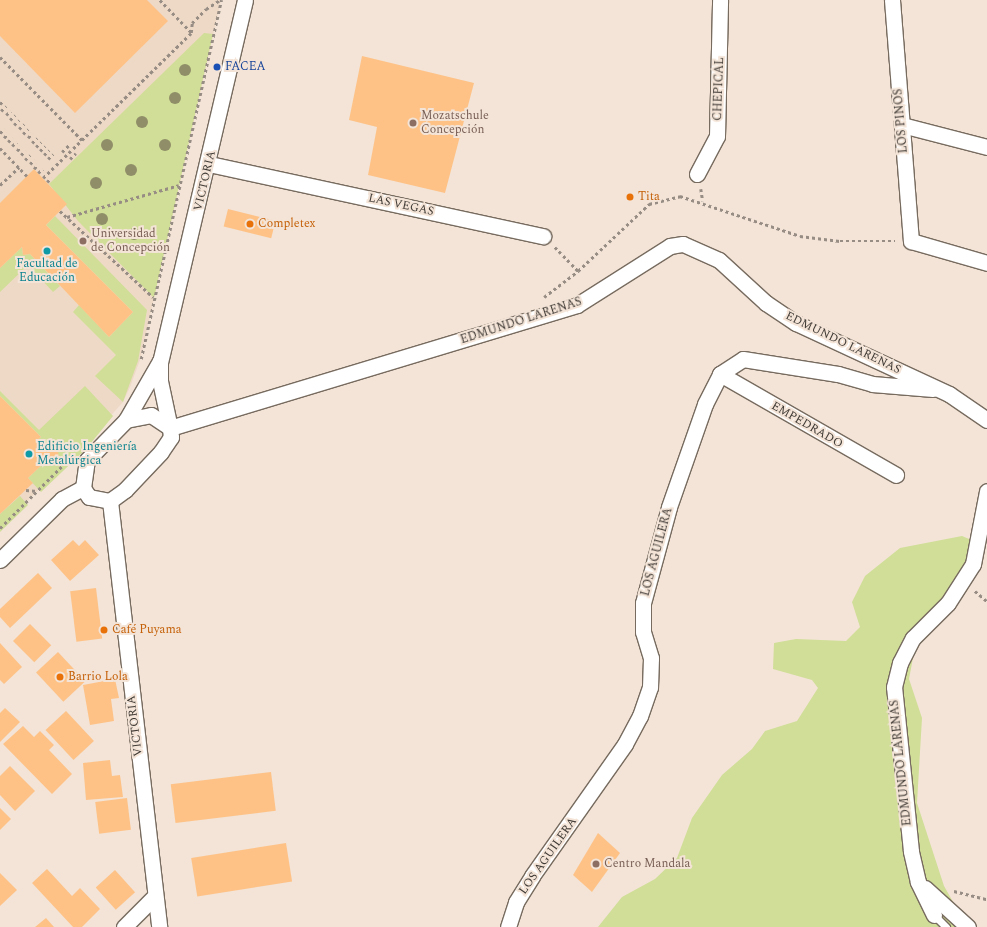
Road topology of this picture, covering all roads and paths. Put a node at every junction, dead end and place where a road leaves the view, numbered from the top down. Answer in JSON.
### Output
{"nodes":[{"id":1,"x":160,"y":0,"type":"edge"},
{"id":2,"x":221,"y":0,"type":"edge"},
{"id":3,"x":245,"y":0,"type":"edge"},
{"id":4,"x":720,"y":0,"type":"edge"},
{"id":5,"x":892,"y":0,"type":"edge"},
{"id":6,"x":191,"y":33,"type":"junction"},
{"id":7,"x":0,"y":57,"type":"edge"},
{"id":8,"x":6,"y":106,"type":"dead end"},
{"id":9,"x":1,"y":111,"type":"dead end"},
{"id":10,"x":11,"y":111,"type":"dead end"},
{"id":11,"x":6,"y":115,"type":"dead end"},
{"id":12,"x":15,"y":115,"type":"dead end"},
{"id":13,"x":10,"y":120,"type":"dead end"},
{"id":14,"x":19,"y":120,"type":"dead end"},
{"id":15,"x":14,"y":124,"type":"dead end"},
{"id":16,"x":24,"y":124,"type":"dead end"},
{"id":17,"x":902,"y":125,"type":"junction"},
{"id":18,"x":4,"y":129,"type":"dead end"},
{"id":19,"x":19,"y":129,"type":"dead end"},
{"id":20,"x":28,"y":129,"type":"dead end"},
{"id":21,"x":0,"y":133,"type":"edge"},
{"id":22,"x":8,"y":133,"type":"dead end"},
{"id":23,"x":32,"y":133,"type":"dead end"},
{"id":24,"x":23,"y":134,"type":"dead end"},
{"id":25,"x":4,"y":138,"type":"dead end"},
{"id":26,"x":12,"y":138,"type":"dead end"},
{"id":27,"x":28,"y":138,"type":"dead end"},
{"id":28,"x":37,"y":138,"type":"dead end"},
{"id":29,"x":82,"y":140,"type":"junction"},
{"id":30,"x":8,"y":142,"type":"dead end"},
{"id":31,"x":17,"y":142,"type":"dead end"},
{"id":32,"x":41,"y":142,"type":"dead end"},
{"id":33,"x":32,"y":143,"type":"dead end"},
{"id":34,"x":69,"y":145,"type":"dead end"},
{"id":35,"x":12,"y":146,"type":"dead end"},
{"id":36,"x":21,"y":146,"type":"dead end"},
{"id":37,"x":45,"y":146,"type":"dead end"},
{"id":38,"x":36,"y":147,"type":"dead end"},
{"id":39,"x":987,"y":147,"type":"edge"},
{"id":40,"x":0,"y":148,"type":"edge"},
{"id":41,"x":49,"y":150,"type":"dead end"},
{"id":42,"x":17,"y":151,"type":"dead end"},
{"id":43,"x":25,"y":151,"type":"dead end"},
{"id":44,"x":40,"y":151,"type":"dead end"},
{"id":45,"x":62,"y":152,"type":"dead end"},
{"id":46,"x":76,"y":153,"type":"dead end"},
{"id":47,"x":53,"y":154,"type":"dead end"},
{"id":48,"x":21,"y":155,"type":"dead end"},
{"id":49,"x":30,"y":155,"type":"dead end"},
{"id":50,"x":44,"y":155,"type":"dead end"},
{"id":51,"x":48,"y":159,"type":"dead end"},
{"id":52,"x":70,"y":159,"type":"dead end"},
{"id":53,"x":25,"y":160,"type":"dead end"},
{"id":54,"x":34,"y":160,"type":"dead end"},
{"id":55,"x":30,"y":164,"type":"dead end"},
{"id":56,"x":38,"y":164,"type":"dead end"},
{"id":57,"x":209,"y":164,"type":"junction"},
{"id":58,"x":18,"y":167,"type":"junction"},
{"id":59,"x":34,"y":169,"type":"dead end"},
{"id":60,"x":43,"y":169,"type":"dead end"},
{"id":61,"x":38,"y":173,"type":"dead end"},
{"id":62,"x":697,"y":174,"type":"dead end"},
{"id":63,"x":27,"y":176,"type":"dead end"},
{"id":64,"x":43,"y":178,"type":"dead end"},
{"id":65,"x":51,"y":178,"type":"dead end"},
{"id":66,"x":47,"y":182,"type":"dead end"},
{"id":67,"x":0,"y":185,"type":"edge"},
{"id":68,"x":179,"y":185,"type":"junction"},
{"id":69,"x":60,"y":211,"type":"dead end"},
{"id":70,"x":67,"y":217,"type":"junction"},
{"id":71,"x":543,"y":236,"type":"joint"},
{"id":72,"x":987,"y":263,"type":"edge"},
{"id":73,"x":578,"y":271,"type":"dead end"},
{"id":74,"x":154,"y":298,"type":"junction"},
{"id":75,"x":160,"y":361,"type":"junction"},
{"id":76,"x":137,"y":368,"type":"dead end"},
{"id":77,"x":720,"y":374,"type":"junction"},
{"id":78,"x":941,"y":390,"type":"junction"},
{"id":79,"x":126,"y":420,"type":"junction"},
{"id":80,"x":987,"y":420,"type":"edge"},
{"id":81,"x":170,"y":428,"type":"junction"},
{"id":82,"x":76,"y":453,"type":"dead end"},
{"id":83,"x":896,"y":474,"type":"dead end"},
{"id":84,"x":83,"y":488,"type":"junction"},
{"id":85,"x":26,"y":490,"type":"dead end"},
{"id":86,"x":37,"y":491,"type":"junction"},
{"id":87,"x":987,"y":491,"type":"edge"},
{"id":88,"x":110,"y":500,"type":"junction"},
{"id":89,"x":0,"y":528,"type":"edge"},
{"id":90,"x":0,"y":560,"type":"edge"},
{"id":91,"x":918,"y":882,"type":"junction"},
{"id":92,"x":155,"y":896,"type":"junction"},
{"id":93,"x":934,"y":915,"type":"joint"},
{"id":94,"x":124,"y":927,"type":"edge"},
{"id":95,"x":159,"y":927,"type":"edge"},
{"id":96,"x":508,"y":927,"type":"edge"},
{"id":97,"x":946,"y":927,"type":"edge"},
{"id":98,"x":968,"y":927,"type":"edge"}],
"edges":[{"from":1,"to":6,"type":"path"},
{"from":2,"to":6,"type":"path"},
{"from":2,"to":68,"type":"path"},
{"from":3,"to":57,"type":"street","name":"VICTORIA"},
{"from":4,"to":62,"type":"street","name":"CHEPICAL"},
{"from":5,"to":17,"type":"street","name":"LOS PINOS"},
{"from":6,"to":29,"type":"path"},
{"from":7,"to":29,"type":"path"},
{"from":8,"to":9,"type":"path"},
{"from":10,"to":11,"type":"path"},
{"from":12,"to":13,"type":"path"},
{"from":14,"to":15,"type":"path"},
{"from":16,"to":19,"type":"path"},
{"from":17,"to":39,"type":"street"},
{"from":17,"to":72,"type":"street","name":"LOS PINOS"},
{"from":18,"to":21,"type":"path"},
{"from":20,"to":24,"type":"path"},
{"from":22,"to":25,"type":"path"},
{"from":23,"to":27,"type":"path"},
{"from":26,"to":30,"type":"path"},
{"from":28,"to":33,"type":"path"},
{"from":29,"to":64,"type":"path"},
{"from":31,"to":35,"type":"path"},
{"from":32,"to":38,"type":"path"},
{"from":34,"to":45,"type":"path"},
{"from":36,"to":42,"type":"path"},
{"from":37,"to":44,"type":"path"},
{"from":40,"to":58,"type":"path"},
{"from":41,"to":50,"type":"path"},
{"from":43,"to":48,"type":"path"},
{"from":46,"to":52,"type":"path"},
{"from":47,"to":51,"type":"path"},
{"from":49,"to":53,"type":"path"},
{"from":54,"to":55,"type":"path"},
{"from":56,"to":59,"type":"path"},
{"from":57,"to":71,"type":"street","name":"LAS VEGAS"},
{"from":57,"to":75,"type":"street","name":"VICTORIA"},
{"from":58,"to":63,"type":"path"},
{"from":58,"to":67,"type":"path"},
{"from":60,"to":61,"type":"path"},
{"from":65,"to":66,"type":"path"},
{"from":68,"to":70,"type":"path"},
{"from":68,"to":74,"type":"path"},
{"from":69,"to":70,"type":"path"},
{"from":70,"to":74,"type":"path"},
{"from":71,"to":73,"type":"path"},
{"from":74,"to":76,"type":"path"},
{"from":75,"to":79,"type":"street","name":"VICTORIA"},
{"from":75,"to":81,"type":"street","name":"VICTORIA"},
{"from":77,"to":78,"type":"street"},
{"from":77,"to":83,"type":"street","name":"EMPEDRADO"},
{"from":77,"to":96,"type":"street","name":"LOS AGUILERA"},
{"from":78,"to":80,"type":"street","name":"EDMUNDO LARENAS"},
{"from":78,"to":81,"type":"street","name":"EDMUNDO LARENAS"},
{"from":79,"to":81,"type":"street"},
{"from":79,"to":84,"type":"street","name":"VICTORIA"},
{"from":81,"to":88,"type":"street"},
{"from":82,"to":86,"type":"path"},
{"from":84,"to":88,"type":"street"},
{"from":84,"to":90,"type":"street"},
{"from":85,"to":86,"type":"path"},
{"from":86,"to":89,"type":"path"},
{"from":87,"to":91,"type":"street","name":"EDMUNDO LARENAS"},
{"from":88,"to":92,"type":"street","name":"VICTORIA"},
{"from":91,"to":93,"type":"street","name":"EDMUNDO LARENAS"},
{"from":91,"to":98,"type":"street"},
{"from":92,"to":94,"type":"street"},
{"from":92,"to":95,"type":"street","name":"VICTORIA"},
{"from":93,"to":97,"type":"lane"}]}
